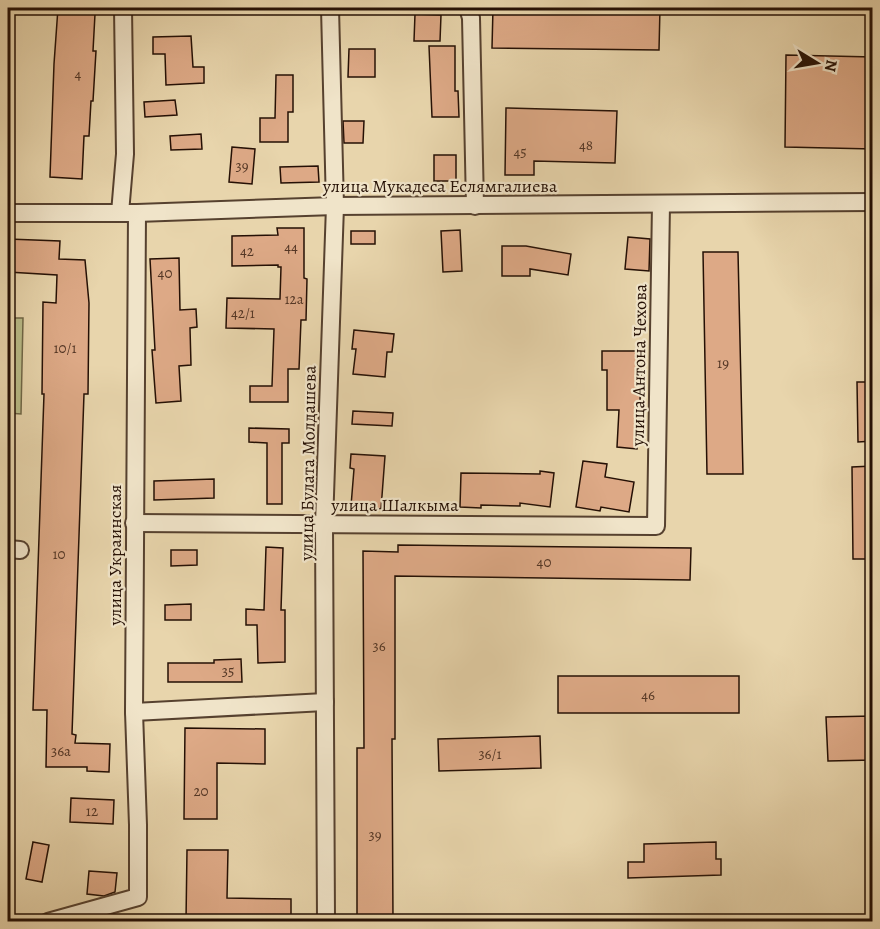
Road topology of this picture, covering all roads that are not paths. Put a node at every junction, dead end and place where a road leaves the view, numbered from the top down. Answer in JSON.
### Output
{"nodes":[{"id":1,"x":123,"y":8,"type":"edge"},
{"id":2,"x":330,"y":8,"type":"edge"},
{"id":3,"x":468,"y":8,"type":"edge"},
{"id":4,"x":873,"y":202,"type":"edge"},
{"id":5,"x":661,"y":204,"type":"junction"},
{"id":6,"x":335,"y":206,"type":"junction"},
{"id":7,"x":475,"y":206,"type":"junction"},
{"id":8,"x":8,"y":213,"type":"edge"},
{"id":9,"x":120,"y":213,"type":"junction"},
{"id":10,"x":137,"y":213,"type":"junction"},
{"id":11,"x":134,"y":523,"type":"junction"},
{"id":12,"x":324,"y":524,"type":"junction"},
{"id":13,"x":656,"y":526,"type":"joint"},
{"id":14,"x":325,"y":702,"type":"junction"},
{"id":15,"x":134,"y":712,"type":"junction"},
{"id":16,"x":326,"y":920,"type":"edge"},
{"id":17,"x":48,"y":921,"type":"edge"}],
"edges":[{"from":1,"to":9,"type":"street"},
{"from":2,"to":6,"type":"street","name":"улица Булата Молдашева"},
{"from":3,"to":7,"type":"street"},
{"from":4,"to":5,"type":"street","name":"улица Мукадеса Еслямгалиева"},
{"from":5,"to":7,"type":"street","name":"улица Мукадеса Еслямгалиева"},
{"from":5,"to":13,"type":"street","name":"улица Антона Чехова"},
{"from":6,"to":7,"type":"street","name":"улица Мукадеса Еслямгалиева"},
{"from":6,"to":10,"type":"street","name":"улица Мукадеса Еслямгалиева"},
{"from":6,"to":12,"type":"street","name":"улица Булата Молдашева"},
{"from":8,"to":9,"type":"street","name":"улица Мукадеса Еслямгалиева"},
{"from":9,"to":10,"type":"street","name":"улица Мукадеса Еслямгалиева"},
{"from":10,"to":11,"type":"street","name":"улица Украинская"},
{"from":11,"to":12,"type":"street","name":"улица Шалкыма"},
{"from":11,"to":15,"type":"street","name":"улица Украинская"},
{"from":12,"to":13,"type":"street","name":"улица Шалкыма"},
{"from":12,"to":14,"type":"street","name":"улица Булата Молдашева"},
{"from":14,"to":15,"type":"street"},
{"from":14,"to":16,"type":"street","name":"улица Булата Молдашева"},
{"from":15,"to":17,"type":"street","name":"улица Украинская"}]}
